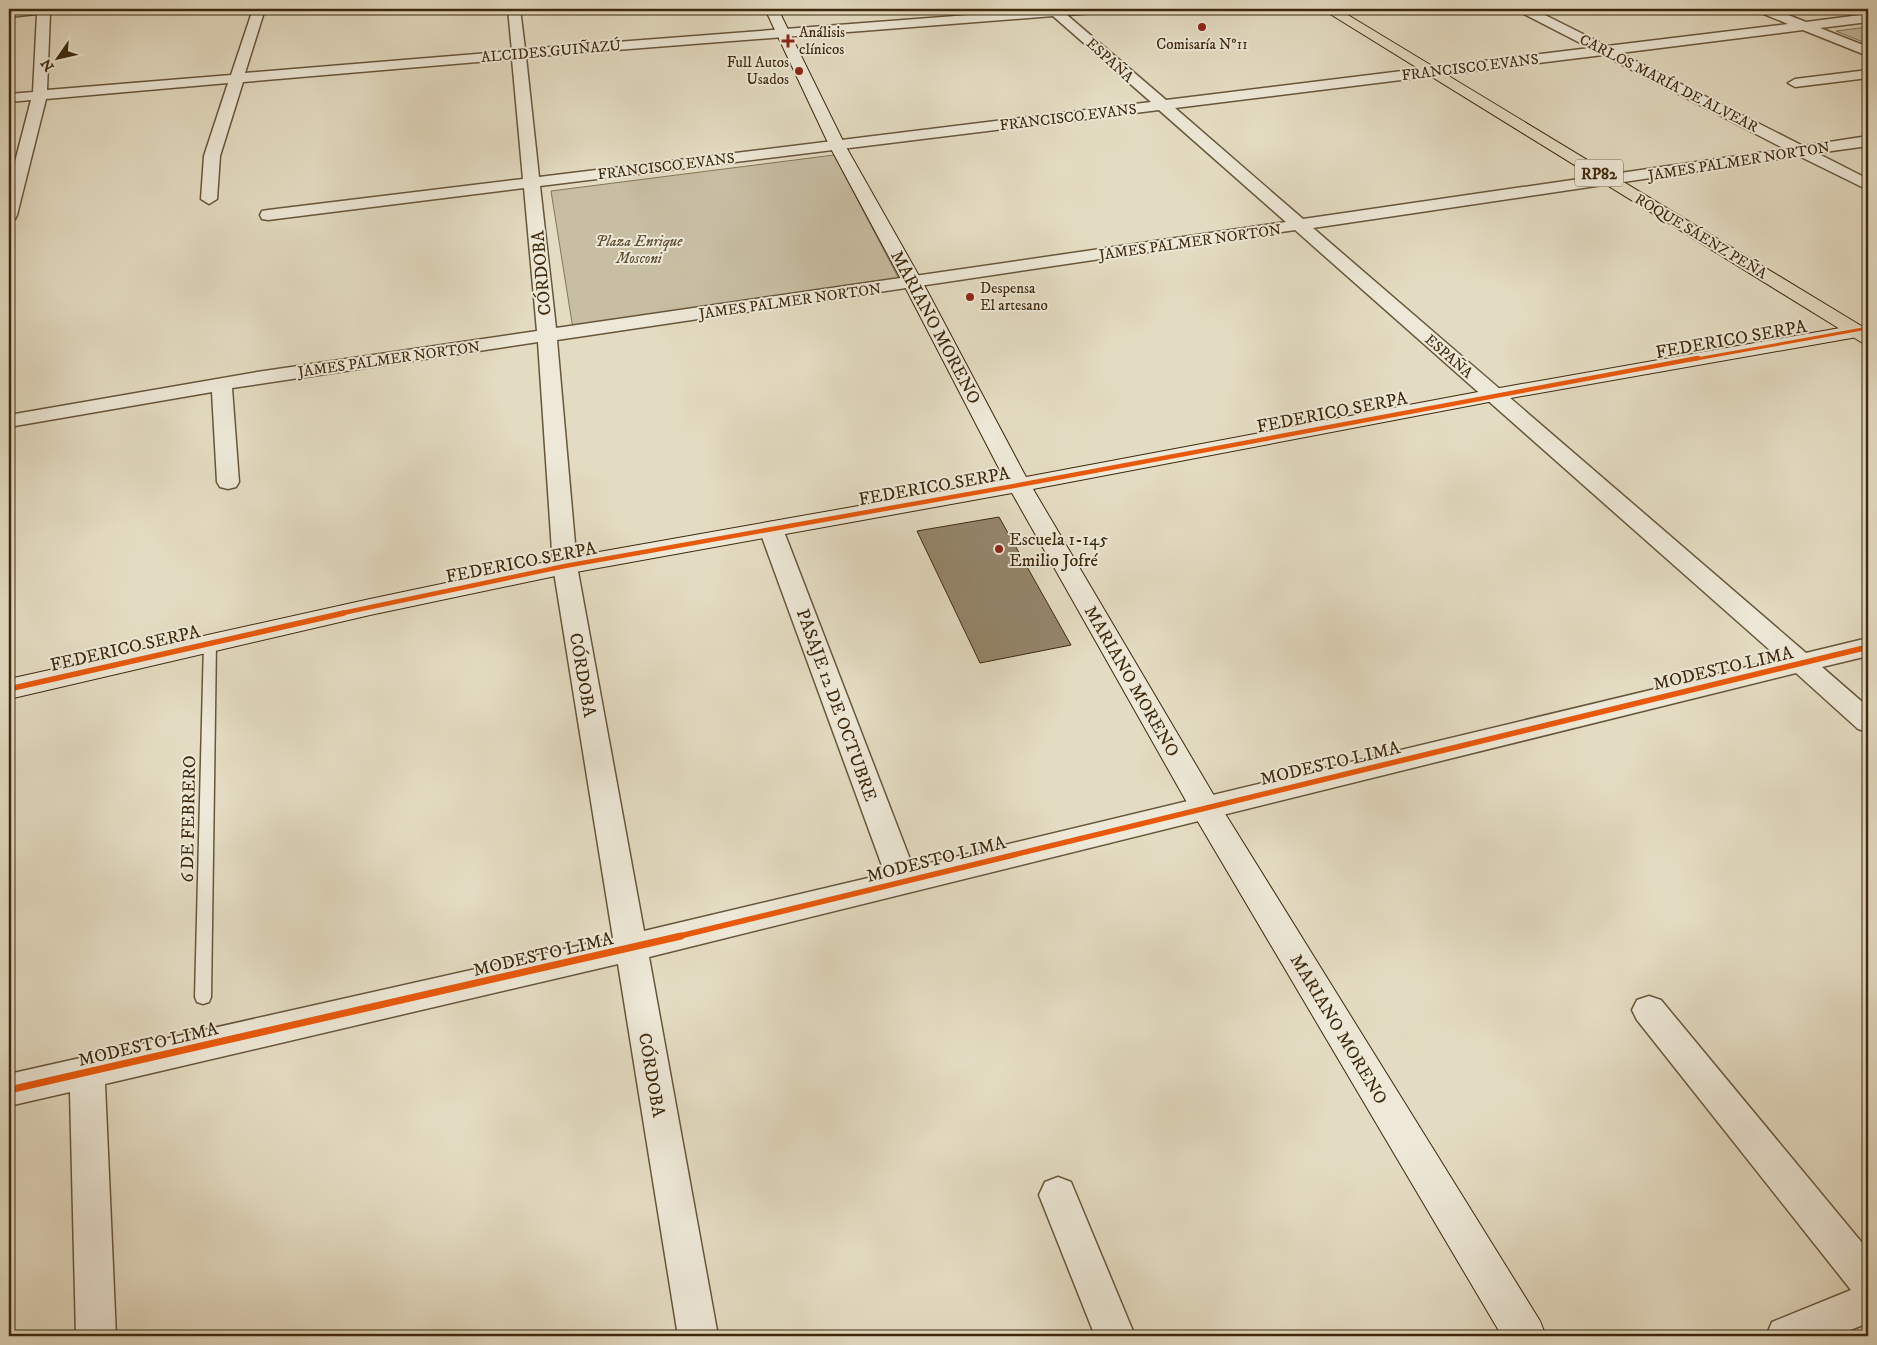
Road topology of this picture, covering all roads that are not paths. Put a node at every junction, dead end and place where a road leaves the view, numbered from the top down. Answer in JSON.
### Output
{"nodes":[{"id":1,"x":47,"y":9,"type":"edge"},
{"id":2,"x":259,"y":9,"type":"edge"},
{"id":3,"x":514,"y":9,"type":"edge"},
{"id":4,"x":771,"y":9,"type":"edge"},
{"id":5,"x":898,"y":9,"type":"edge"},
{"id":6,"x":1094,"y":9,"type":"edge"},
{"id":7,"x":1329,"y":9,"type":"edge"},
{"id":8,"x":1524,"y":9,"type":"edge"},
{"id":9,"x":1763,"y":9,"type":"edge"},
{"id":10,"x":1055,"y":10,"type":"edge"},
{"id":11,"x":9,"y":13,"type":"edge"},
{"id":12,"x":1868,"y":18,"type":"edge"},
{"id":13,"x":908,"y":23,"type":"junction"},
{"id":14,"x":1805,"y":26,"type":"junction"},
{"id":15,"x":782,"y":32,"type":"junction"},
{"id":16,"x":1606,"y":50,"type":"junction"},
{"id":17,"x":1868,"y":52,"type":"edge"},
{"id":18,"x":518,"y":54,"type":"junction"},
{"id":19,"x":1432,"y":72,"type":"junction"},
{"id":20,"x":1868,"y":74,"type":"edge"},
{"id":21,"x":236,"y":77,"type":"junction"},
{"id":22,"x":1795,"y":83,"type":"dead end"},
{"id":23,"x":40,"y":95,"type":"junction"},
{"id":24,"x":9,"y":98,"type":"edge"},
{"id":25,"x":1161,"y":106,"type":"junction"},
{"id":26,"x":1868,"y":141,"type":"edge"},
{"id":27,"x":837,"y":145,"type":"junction"},
{"id":28,"x":1803,"y":151,"type":"junction"},
{"id":29,"x":1610,"y":180,"type":"junction"},
{"id":30,"x":532,"y":183,"type":"junction"},
{"id":31,"x":1868,"y":185,"type":"edge"},
{"id":32,"x":209,"y":200,"type":"dead end"},
{"id":33,"x":268,"y":215,"type":"dead end"},
{"id":34,"x":9,"y":216,"type":"edge"},
{"id":35,"x":1300,"y":226,"type":"junction"},
{"id":36,"x":913,"y":283,"type":"junction"},
{"id":37,"x":1864,"y":332,"type":"edge"},
{"id":38,"x":547,"y":337,"type":"junction"},
{"id":39,"x":222,"y":384,"type":"junction"},
{"id":40,"x":1494,"y":395,"type":"junction"},
{"id":41,"x":9,"y":421,"type":"edge"},
{"id":42,"x":228,"y":482,"type":"dead end"},
{"id":43,"x":1019,"y":485,"type":"junction"},
{"id":44,"x":771,"y":529,"type":"junction"},
{"id":45,"x":565,"y":566,"type":"junction"},
{"id":46,"x":210,"y":642,"type":"junction"},
{"id":47,"x":1868,"y":647,"type":"edge"},
{"id":48,"x":1802,"y":664,"type":"junction"},
{"id":49,"x":9,"y":689,"type":"edge"},
{"id":50,"x":1868,"y":722,"type":"edge"},
{"id":51,"x":1205,"y":807,"type":"junction"},
{"id":52,"x":903,"y":881,"type":"junction"},
{"id":53,"x":630,"y":948,"type":"junction"},
{"id":54,"x":203,"y":997,"type":"dead end"},
{"id":55,"x":1650,"y":1010,"type":"dead end"},
{"id":56,"x":87,"y":1072,"type":"junction"},
{"id":57,"x":9,"y":1090,"type":"edge"},
{"id":58,"x":1058,"y":1195,"type":"dead end"},
{"id":59,"x":1868,"y":1280,"type":"edge"},
{"id":60,"x":1868,"y":1303,"type":"edge"},
{"id":61,"x":96,"y":1336,"type":"edge"},
{"id":62,"x":698,"y":1336,"type":"edge"},
{"id":63,"x":1115,"y":1336,"type":"edge"},
{"id":64,"x":1525,"y":1336,"type":"edge"},
{"id":65,"x":1786,"y":1336,"type":"edge"}],
"edges":[{"from":1,"to":11,"type":"street"},
{"from":1,"to":23,"type":"street"},
{"from":2,"to":21,"type":"street"},
{"from":3,"to":18,"type":"street","name":"CÓRDOBA"},
{"from":4,"to":15,"type":"street","name":"MARIANO MORENO"},
{"from":5,"to":13,"type":"street"},
{"from":6,"to":10,"type":"street","name":"ALCIDES GUIÑAZÚ"},
{"from":7,"to":19,"type":"main road","name":"ROQUE SÁENZ PEÑA","number":"RP82"},
{"from":8,"to":16,"type":"street","name":"CARLOS MARÍA DE ALVEAR"},
{"from":9,"to":14,"type":"street"},
{"from":10,"to":13,"type":"street","name":"ALCIDES GUIÑAZÚ"},
{"from":10,"to":25,"type":"street","name":"ESPAÑA"},
{"from":12,"to":14,"type":"street","name":"FRANCISCO EVANS"},
{"from":13,"to":15,"type":"street","name":"ALCIDES GUIÑAZÚ"},
{"from":14,"to":16,"type":"street","name":"FRANCISCO EVANS"},
{"from":14,"to":17,"type":"street"},
{"from":15,"to":18,"type":"street","name":"ALCIDES GUIÑAZÚ"},
{"from":15,"to":27,"type":"street","name":"MARIANO MORENO"},
{"from":16,"to":19,"type":"street","name":"FRANCISCO EVANS"},
{"from":16,"to":28,"type":"street","name":"CARLOS MARÍA DE ALVEAR"},
{"from":18,"to":21,"type":"street","name":"ALCIDES GUIÑAZÚ"},
{"from":18,"to":30,"type":"street","name":"CÓRDOBA"},
{"from":19,"to":25,"type":"street","name":"FRANCISCO EVANS"},
{"from":19,"to":29,"type":"main road","name":"ROQUE SÁENZ PEÑA","number":"RP82"},
{"from":20,"to":22,"type":"street"},
{"from":21,"to":23,"type":"street","name":"ALCIDES GUIÑAZÚ"},
{"from":21,"to":32,"type":"street"},
{"from":23,"to":24,"type":"street","name":"ALCIDES GUIÑAZÚ"},
{"from":23,"to":34,"type":"street"},
{"from":25,"to":27,"type":"street","name":"FRANCISCO EVANS"},
{"from":25,"to":35,"type":"street","name":"ESPAÑA"},
{"from":26,"to":28,"type":"street","name":"JAMES PALMER NORTON"},
{"from":27,"to":30,"type":"street","name":"FRANCISCO EVANS"},
{"from":27,"to":36,"type":"street","name":"MARIANO MORENO"},
{"from":28,"to":29,"type":"street","name":"JAMES PALMER NORTON"},
{"from":28,"to":31,"type":"street","name":"CARLOS MARÍA DE ALVEAR"},
{"from":29,"to":35,"type":"street","name":"JAMES PALMER NORTON"},
{"from":29,"to":37,"type":"main road","name":"ROQUE SÁENZ PEÑA","number":"RP82"},
{"from":30,"to":33,"type":"street","name":"FRANCISCO EVANS"},
{"from":30,"to":38,"type":"street","name":"CÓRDOBA"},
{"from":35,"to":36,"type":"street","name":"JAMES PALMER NORTON"},
{"from":35,"to":40,"type":"street","name":"ESPAÑA"},
{"from":36,"to":38,"type":"street","name":"JAMES PALMER NORTON"},
{"from":36,"to":43,"type":"street","name":"MARIANO MORENO"},
{"from":37,"to":40,"type":"street","name":"FEDERICO SERPA"},
{"from":38,"to":39,"type":"street","name":"JAMES PALMER NORTON"},
{"from":38,"to":45,"type":"street","name":"CÓRDOBA"},
{"from":39,"to":41,"type":"street","name":"JAMES PALMER NORTON"},
{"from":39,"to":42,"type":"street"},
{"from":40,"to":43,"type":"street","name":"FEDERICO SERPA"},
{"from":40,"to":48,"type":"street","name":"ESPAÑA"},
{"from":43,"to":44,"type":"street","name":"FEDERICO SERPA"},
{"from":43,"to":51,"type":"street","name":"MARIANO MORENO"},
{"from":44,"to":45,"type":"street","name":"FEDERICO SERPA"},
{"from":44,"to":52,"type":"street","name":"PASAJE 12 DE OCTUBRE"},
{"from":45,"to":46,"type":"street","name":"FEDERICO SERPA"},
{"from":45,"to":53,"type":"street","name":"CÓRDOBA"},
{"from":46,"to":49,"type":"street","name":"FEDERICO SERPA"},
{"from":46,"to":54,"type":"lane","name":"6 DE FEBRERO"},
{"from":47,"to":48,"type":"street","name":"MODESTO LIMA"},
{"from":48,"to":50,"type":"street","name":"ESPAÑA"},
{"from":48,"to":51,"type":"street","name":"MODESTO LIMA"},
{"from":51,"to":52,"type":"street","name":"MODESTO LIMA"},
{"from":51,"to":64,"type":"street","name":"MARIANO MORENO"},
{"from":52,"to":53,"type":"street","name":"MODESTO LIMA"},
{"from":53,"to":56,"type":"street","name":"MODESTO LIMA"},
{"from":53,"to":62,"type":"street","name":"CÓRDOBA"},
{"from":55,"to":59,"type":"street"},
{"from":56,"to":57,"type":"street","name":"MODESTO LIMA"},
{"from":56,"to":61,"type":"street"},
{"from":58,"to":63,"type":"street"},
{"from":60,"to":65,"type":"street"}]}
